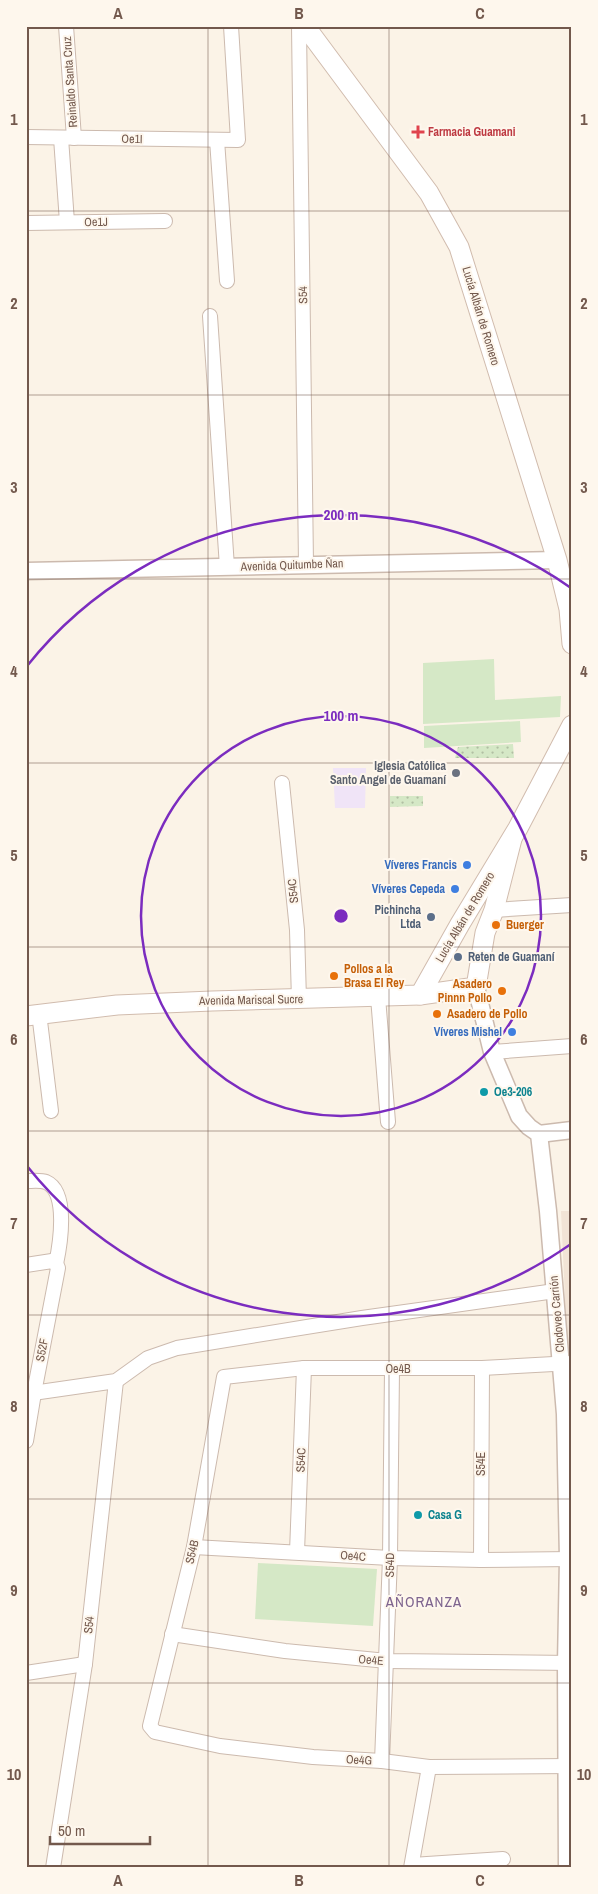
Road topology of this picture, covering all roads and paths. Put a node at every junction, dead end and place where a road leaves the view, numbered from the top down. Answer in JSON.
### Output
{"nodes":[{"id":1,"x":66,"y":26,"type":"edge"},
{"id":2,"x":231,"y":26,"type":"edge"},
{"id":3,"x":299,"y":26,"type":"edge"},
{"id":4,"x":305,"y":26,"type":"edge"},
{"id":5,"x":26,"y":137,"type":"edge"},
{"id":6,"x":67,"y":138,"type":"junction"},
{"id":7,"x":217,"y":140,"type":"junction"},
{"id":8,"x":165,"y":221,"type":"dead end"},
{"id":9,"x":67,"y":222,"type":"junction"},
{"id":10,"x":26,"y":223,"type":"edge"},
{"id":11,"x":227,"y":281,"type":"dead end"},
{"id":12,"x":210,"y":316,"type":"dead end"},
{"id":13,"x":557,"y":560,"type":"junction"},
{"id":14,"x":306,"y":564,"type":"junction"},
{"id":15,"x":227,"y":567,"type":"junction"},
{"id":16,"x":26,"y":571,"type":"edge"},
{"id":17,"x":572,"y":644,"type":"edge"},
{"id":18,"x":572,"y":725,"type":"edge"},
{"id":19,"x":282,"y":783,"type":"dead end"},
{"id":20,"x":512,"y":839,"type":"junction"},
{"id":21,"x":572,"y":905,"type":"edge"},
{"id":22,"x":494,"y":910,"type":"junction"},
{"id":23,"x":460,"y":924,"type":"junction"},
{"id":24,"x":485,"y":933,"type":"junction"},
{"id":25,"x":476,"y":987,"type":"junction"},
{"id":26,"x":420,"y":995,"type":"junction"},
{"id":27,"x":378,"y":997,"type":"junction"},
{"id":28,"x":299,"y":1000,"type":"junction"},
{"id":29,"x":33,"y":1014,"type":"edge"},
{"id":30,"x":572,"y":1046,"type":"edge"},
{"id":31,"x":492,"y":1052,"type":"junction"},
{"id":32,"x":52,"y":1111,"type":"dead end"},
{"id":33,"x":388,"y":1122,"type":"dead end"},
{"id":34,"x":572,"y":1130,"type":"edge"},
{"id":35,"x":539,"y":1134,"type":"junction"},
{"id":36,"x":26,"y":1181,"type":"edge"},
{"id":37,"x":54,"y":1263,"type":"junction"},
{"id":38,"x":26,"y":1265,"type":"edge"},
{"id":39,"x":555,"y":1291,"type":"junction"},
{"id":40,"x":566,"y":1364,"type":"edge"},
{"id":41,"x":304,"y":1368,"type":"junction"},
{"id":42,"x":482,"y":1368,"type":"junction"},
{"id":43,"x":392,"y":1369,"type":"junction"},
{"id":44,"x":224,"y":1377,"type":"joint"},
{"id":45,"x":116,"y":1381,"type":"junction"},
{"id":46,"x":30,"y":1394,"type":"edge"},
{"id":47,"x":26,"y":1441,"type":"edge"},
{"id":48,"x":194,"y":1547,"type":"junction"},
{"id":49,"x":297,"y":1552,"type":"junction"},
{"id":50,"x":390,"y":1558,"type":"junction"},
{"id":51,"x":570,"y":1559,"type":"edge"},
{"id":52,"x":481,"y":1560,"type":"junction"},
{"id":53,"x":172,"y":1634,"type":"junction"},
{"id":54,"x":387,"y":1661,"type":"junction"},
{"id":55,"x":569,"y":1663,"type":"edge"},
{"id":56,"x":85,"y":1664,"type":"junction"},
{"id":57,"x":26,"y":1673,"type":"edge"},
{"id":58,"x":150,"y":1726,"type":"joint"},
{"id":59,"x":382,"y":1761,"type":"junction"},
{"id":60,"x":570,"y":1766,"type":"edge"},
{"id":61,"x":430,"y":1767,"type":"junction"},
{"id":62,"x":503,"y":1859,"type":"dead end"},
{"id":63,"x":456,"y":1865,"type":"edge"},
{"id":64,"x":569,"y":1865,"type":"edge"},
{"id":65,"x":412,"y":1866,"type":"edge"},
{"id":66,"x":53,"y":1868,"type":"edge"}],
"edges":[{"from":1,"to":6,"type":"street","name":"Reinaldo Santa Cruz"},
{"from":2,"to":7,"type":"street","name":"Oe1I"},
{"from":3,"to":14,"type":"street","name":"S54"},
{"from":4,"to":13,"type":"main road","name":"Lucía Albán de Romero"},
{"from":5,"to":6,"type":"street","name":"Oe1I"},
{"from":6,"to":7,"type":"street","name":"Oe1I"},
{"from":6,"to":9,"type":"street","name":"Reinaldo Santa Cruz"},
{"from":7,"to":11,"type":"street"},
{"from":8,"to":9,"type":"street","name":"Oe1J"},
{"from":9,"to":10,"type":"street","name":"Oe1J"},
{"from":12,"to":15,"type":"street"},
{"from":13,"to":14,"type":"street","name":"Avenida Quitumbe Ñan"},
{"from":13,"to":17,"type":"main road","name":"Lucía Albán de Romero"},
{"from":14,"to":15,"type":"street","name":"Avenida Quitumbe Ñan"},
{"from":15,"to":16,"type":"street","name":"Avenida Quitumbe Ñan"},
{"from":18,"to":20,"type":"main road","name":"Lucía Albán de Romero"},
{"from":19,"to":28,"type":"street","name":"S54C"},
{"from":20,"to":22,"type":"main road","name":"Lucía Albán de Romero"},
{"from":20,"to":23,"type":"main road","name":"Lucía Albán de Romero"},
{"from":21,"to":22,"type":"street"},
{"from":22,"to":24,"type":"main road","name":"Lucía Albán de Romero"},
{"from":23,"to":24,"type":"main road"},
{"from":23,"to":26,"type":"main road","name":"Lucía Albán de Romero"},
{"from":24,"to":25,"type":"main road","name":"Lucía Albán de Romero"},
{"from":25,"to":26,"type":"main road","name":"Avenida Mariscal Sucre"},
{"from":25,"to":31,"type":"street"},
{"from":26,"to":27,"type":"main road","name":"Avenida Mariscal Sucre"},
{"from":27,"to":28,"type":"main road","name":"Avenida Mariscal Sucre"},
{"from":27,"to":33,"type":"street"},
{"from":28,"to":29,"type":"main road","name":"Avenida Mariscal Sucre"},
{"from":29,"to":32,"type":"street"},
{"from":30,"to":31,"type":"street"},
{"from":31,"to":35,"type":"street"},
{"from":34,"to":35,"type":"street"},
{"from":35,"to":39,"type":"street","name":"Clodoveo Carrión"},
{"from":36,"to":37,"type":"street","name":"S52F"},
{"from":37,"to":38,"type":"street"},
{"from":37,"to":46,"type":"street","name":"S52F"},
{"from":39,"to":40,"type":"street","name":"Clodoveo Carrión"},
{"from":39,"to":45,"type":"street"},
{"from":40,"to":42,"type":"street","name":"Oe4B"},
{"from":40,"to":51,"type":"street","name":"Clodoveo Carrión"},
{"from":41,"to":43,"type":"street","name":"Oe4B"},
{"from":41,"to":44,"type":"street","name":"Oe4B"},
{"from":41,"to":49,"type":"street","name":"S54C"},
{"from":42,"to":43,"type":"street","name":"Oe4B"},
{"from":42,"to":52,"type":"street","name":"S54E"},
{"from":43,"to":50,"type":"street","name":"S54D"},
{"from":44,"to":48,"type":"street","name":"S54B"},
{"from":45,"to":46,"type":"street"},
{"from":45,"to":56,"type":"street","name":"S54"},
{"from":46,"to":47,"type":"street","name":"S52F"},
{"from":48,"to":49,"type":"street","name":"Oe4C"},
{"from":48,"to":53,"type":"street","name":"S54B"},
{"from":49,"to":50,"type":"street","name":"Oe4C"},
{"from":50,"to":52,"type":"street","name":"Oe4C"},
{"from":50,"to":54,"type":"street","name":"S54D"},
{"from":51,"to":52,"type":"street","name":"Oe4C"},
{"from":51,"to":55,"type":"street","name":"Clodoveo Carrión"},
{"from":53,"to":54,"type":"street","name":"Oe4E"},
{"from":53,"to":58,"type":"street","name":"S54B"},
{"from":54,"to":55,"type":"street","name":"Oe4E"},
{"from":54,"to":59,"type":"street","name":"S54D"},
{"from":55,"to":60,"type":"street","name":"Clodoveo Carrión"},
{"from":56,"to":57,"type":"street"},
{"from":56,"to":66,"type":"street","name":"S54"},
{"from":58,"to":59,"type":"street","name":"Oe4G"},
{"from":59,"to":61,"type":"street","name":"Oe4G"},
{"from":60,"to":61,"type":"street","name":"Oe4G"},
{"from":60,"to":64,"type":"street","name":"Clodoveo Carrión"},
{"from":61,"to":65,"type":"street"},
{"from":62,"to":63,"type":"street"},
{"from":63,"to":65,"type":"street"}]}
